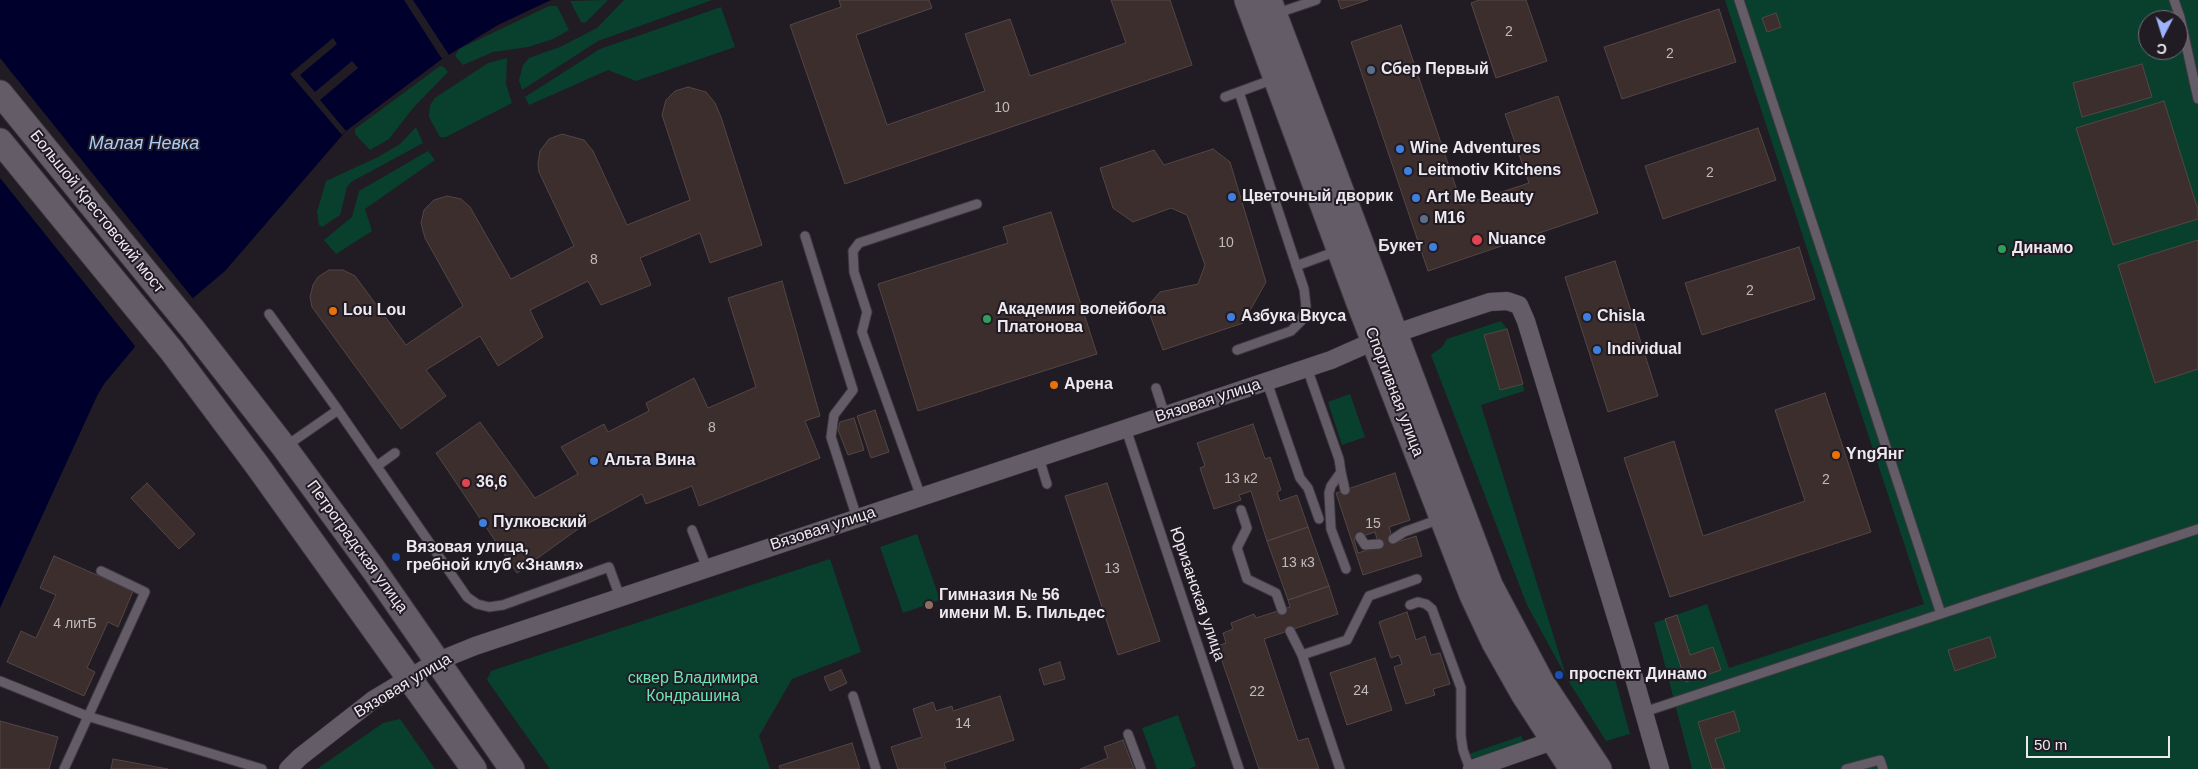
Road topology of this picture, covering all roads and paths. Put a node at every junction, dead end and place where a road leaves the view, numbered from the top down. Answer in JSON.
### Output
{"nodes":[{"id":1,"x":1247,"y":0,"type":"edge"},
{"id":2,"x":1316,"y":0,"type":"edge"},
{"id":3,"x":1739,"y":0,"type":"edge"},
{"id":4,"x":2174,"y":0,"type":"edge"},
{"id":5,"x":1272,"y":7,"type":"edge"},
{"id":6,"x":1276,"y":78,"type":"junction"},
{"id":7,"x":1239,"y":92,"type":"junction"},
{"id":8,"x":0,"y":93,"type":"edge"},
{"id":9,"x":1225,"y":97,"type":"dead end"},
{"id":10,"x":2198,"y":99,"type":"edge"},
{"id":11,"x":0,"y":141,"type":"edge"},
{"id":12,"x":977,"y":204,"type":"dead end"},
{"id":13,"x":805,"y":236,"type":"dead end"},
{"id":14,"x":1340,"y":250,"type":"junction"},
{"id":15,"x":1296,"y":266,"type":"junction"},
{"id":16,"x":269,"y":314,"type":"dead end"},
{"id":17,"x":194,"y":332,"type":"joint"},
{"id":18,"x":1384,"y":337,"type":"junction"},
{"id":19,"x":171,"y":350,"type":"joint"},
{"id":20,"x":1237,"y":350,"type":"dead end"},
{"id":21,"x":1307,"y":368,"type":"junction"},
{"id":22,"x":1267,"y":382,"type":"junction"},
{"id":23,"x":1156,"y":388,"type":"dead end"},
{"id":24,"x":338,"y":410,"type":"junction"},
{"id":25,"x":1165,"y":416,"type":"junction"},
{"id":26,"x":1126,"y":429,"type":"junction"},
{"id":27,"x":284,"y":447,"type":"junction"},
{"id":28,"x":395,"y":453,"type":"dead end"},
{"id":29,"x":1038,"y":458,"type":"junction"},
{"id":30,"x":377,"y":466,"type":"junction"},
{"id":31,"x":1341,"y":472,"type":"junction"},
{"id":32,"x":1047,"y":484,"type":"dead end"},
{"id":33,"x":1345,"y":490,"type":"dead end"},
{"id":34,"x":921,"y":497,"type":"junction"},
{"id":35,"x":1241,"y":510,"type":"dead end"},
{"id":36,"x":857,"y":518,"type":"junction"},
{"id":37,"x":1443,"y":518,"type":"junction"},
{"id":38,"x":1319,"y":519,"type":"dead end"},
{"id":39,"x":2198,"y":529,"type":"edge"},
{"id":40,"x":692,"y":530,"type":"dead end"},
{"id":41,"x":1360,"y":537,"type":"dead end"},
{"id":42,"x":1393,"y":539,"type":"dead end"},
{"id":43,"x":1379,"y":544,"type":"dead end"},
{"id":44,"x":707,"y":568,"type":"junction"},
{"id":45,"x":1346,"y":569,"type":"dead end"},
{"id":46,"x":101,"y":571,"type":"dead end"},
{"id":47,"x":1417,"y":579,"type":"dead end"},
{"id":48,"x":620,"y":597,"type":"junction"},
{"id":49,"x":1410,"y":605,"type":"dead end"},
{"id":50,"x":1282,"y":610,"type":"dead end"},
{"id":51,"x":1941,"y":614,"type":"junction"},
{"id":52,"x":1290,"y":631,"type":"dead end"},
{"id":53,"x":1302,"y":655,"type":"junction"},
{"id":54,"x":438,"y":661,"type":"junction"},
{"id":55,"x":409,"y":678,"type":"junction"},
{"id":56,"x":0,"y":681,"type":"edge"},
{"id":57,"x":853,"y":696,"type":"dead end"},
{"id":58,"x":1644,"y":712,"type":"junction"},
{"id":59,"x":87,"y":716,"type":"junction"},
{"id":60,"x":1128,"y":734,"type":"dead end"},
{"id":61,"x":1564,"y":737,"type":"junction"},
{"id":62,"x":64,"y":769,"type":"edge"},
{"id":63,"x":262,"y":769,"type":"edge"},
{"id":64,"x":288,"y":769,"type":"edge"},
{"id":65,"x":474,"y":769,"type":"edge"},
{"id":66,"x":512,"y":769,"type":"edge"},
{"id":67,"x":876,"y":769,"type":"edge"},
{"id":68,"x":1140,"y":769,"type":"edge"},
{"id":69,"x":1239,"y":769,"type":"edge"},
{"id":70,"x":1340,"y":769,"type":"edge"},
{"id":71,"x":1471,"y":769,"type":"edge"},
{"id":72,"x":1572,"y":769,"type":"edge"},
{"id":73,"x":1599,"y":769,"type":"edge"},
{"id":74,"x":1660,"y":769,"type":"edge"},
{"id":75,"x":1846,"y":769,"type":"edge"},
{"id":76,"x":1883,"y":769,"type":"edge"}],
"edges":[{"from":1,"to":6,"type":"street","name":"Спортивная улица"},
{"from":2,"to":5,"type":"lane"},
{"from":3,"to":51,"type":"lane"},
{"from":4,"to":10,"type":"lane"},
{"from":5,"to":18,"type":"street","name":"Спортивная улица"},
{"from":6,"to":7,"type":"lane"},
{"from":6,"to":14,"type":"street","name":"Спортивная улица"},
{"from":7,"to":9,"type":"lane"},
{"from":7,"to":15,"type":"lane"},
{"from":8,"to":17,"type":"street","name":"Большой Крестовский мост"},
{"from":11,"to":19,"type":"street","name":"Большой Крестовский мост"},
{"from":12,"to":34,"type":"lane"},
{"from":13,"to":36,"type":"lane"},
{"from":14,"to":15,"type":"lane"},
{"from":14,"to":18,"type":"street","name":"Спортивная улица"},
{"from":15,"to":20,"type":"lane"},
{"from":16,"to":24,"type":"lane"},
{"from":17,"to":27,"type":"street","name":"Петроградская улица"},
{"from":18,"to":21,"type":"street","name":"Вязовая улица"},
{"from":18,"to":37,"type":"street","name":"Спортивная улица"},
{"from":18,"to":58,"type":"street","name":"Спортивная улица"},
{"from":18,"to":61,"type":"street","name":"Спортивная улица"},
{"from":19,"to":55,"type":"street","name":"Петроградская улица"},
{"from":21,"to":22,"type":"street","name":"Вязовая улица"},
{"from":21,"to":31,"type":"lane"},
{"from":22,"to":25,"type":"street","name":"Вязовая улица"},
{"from":22,"to":38,"type":"lane"},
{"from":23,"to":25,"type":"lane"},
{"from":24,"to":27,"type":"lane"},
{"from":24,"to":30,"type":"lane"},
{"from":25,"to":26,"type":"street","name":"Вязовая улица"},
{"from":26,"to":29,"type":"street","name":"Вязовая улица"},
{"from":26,"to":69,"type":"lane","name":"Юризанская улица"},
{"from":27,"to":54,"type":"street","name":"Петроградская улица"},
{"from":28,"to":30,"type":"lane"},
{"from":29,"to":32,"type":"lane"},
{"from":29,"to":34,"type":"street","name":"Вязовая улица"},
{"from":30,"to":48,"type":"lane"},
{"from":31,"to":33,"type":"lane"},
{"from":31,"to":45,"type":"lane"},
{"from":34,"to":36,"type":"street","name":"Вязовая улица"},
{"from":35,"to":50,"type":"lane"},
{"from":36,"to":44,"type":"street","name":"Вязовая улица"},
{"from":37,"to":42,"type":"lane"},
{"from":37,"to":61,"type":"street","name":"Спортивная улица"},
{"from":39,"to":51,"type":"lane"},
{"from":40,"to":44,"type":"lane"},
{"from":41,"to":43,"type":"lane"},
{"from":44,"to":48,"type":"street","name":"Вязовая улица"},
{"from":46,"to":59,"type":"lane"},
{"from":47,"to":53,"type":"lane"},
{"from":48,"to":54,"type":"street","name":"Вязовая улица"},
{"from":49,"to":71,"type":"lane"},
{"from":51,"to":58,"type":"lane"},
{"from":52,"to":53,"type":"lane"},
{"from":53,"to":70,"type":"lane"},
{"from":54,"to":55,"type":"street","name":"Вязовая улица"},
{"from":54,"to":66,"type":"street","name":"Петроградская улица"},
{"from":55,"to":64,"type":"street","name":"Вязовая улица"},
{"from":55,"to":65,"type":"street","name":"Петроградская улица"},
{"from":56,"to":59,"type":"lane"},
{"from":57,"to":67,"type":"lane"},
{"from":58,"to":74,"type":"street","name":"Спортивная улица"},
{"from":59,"to":62,"type":"lane"},
{"from":59,"to":63,"type":"lane"},
{"from":60,"to":68,"type":"lane"},
{"from":61,"to":71,"type":"street"},
{"from":61,"to":72,"type":"street","name":"Спортивная улица"},
{"from":61,"to":73,"type":"street","name":"Спортивная улица"},
{"from":75,"to":76,"type":"lane"}]}
